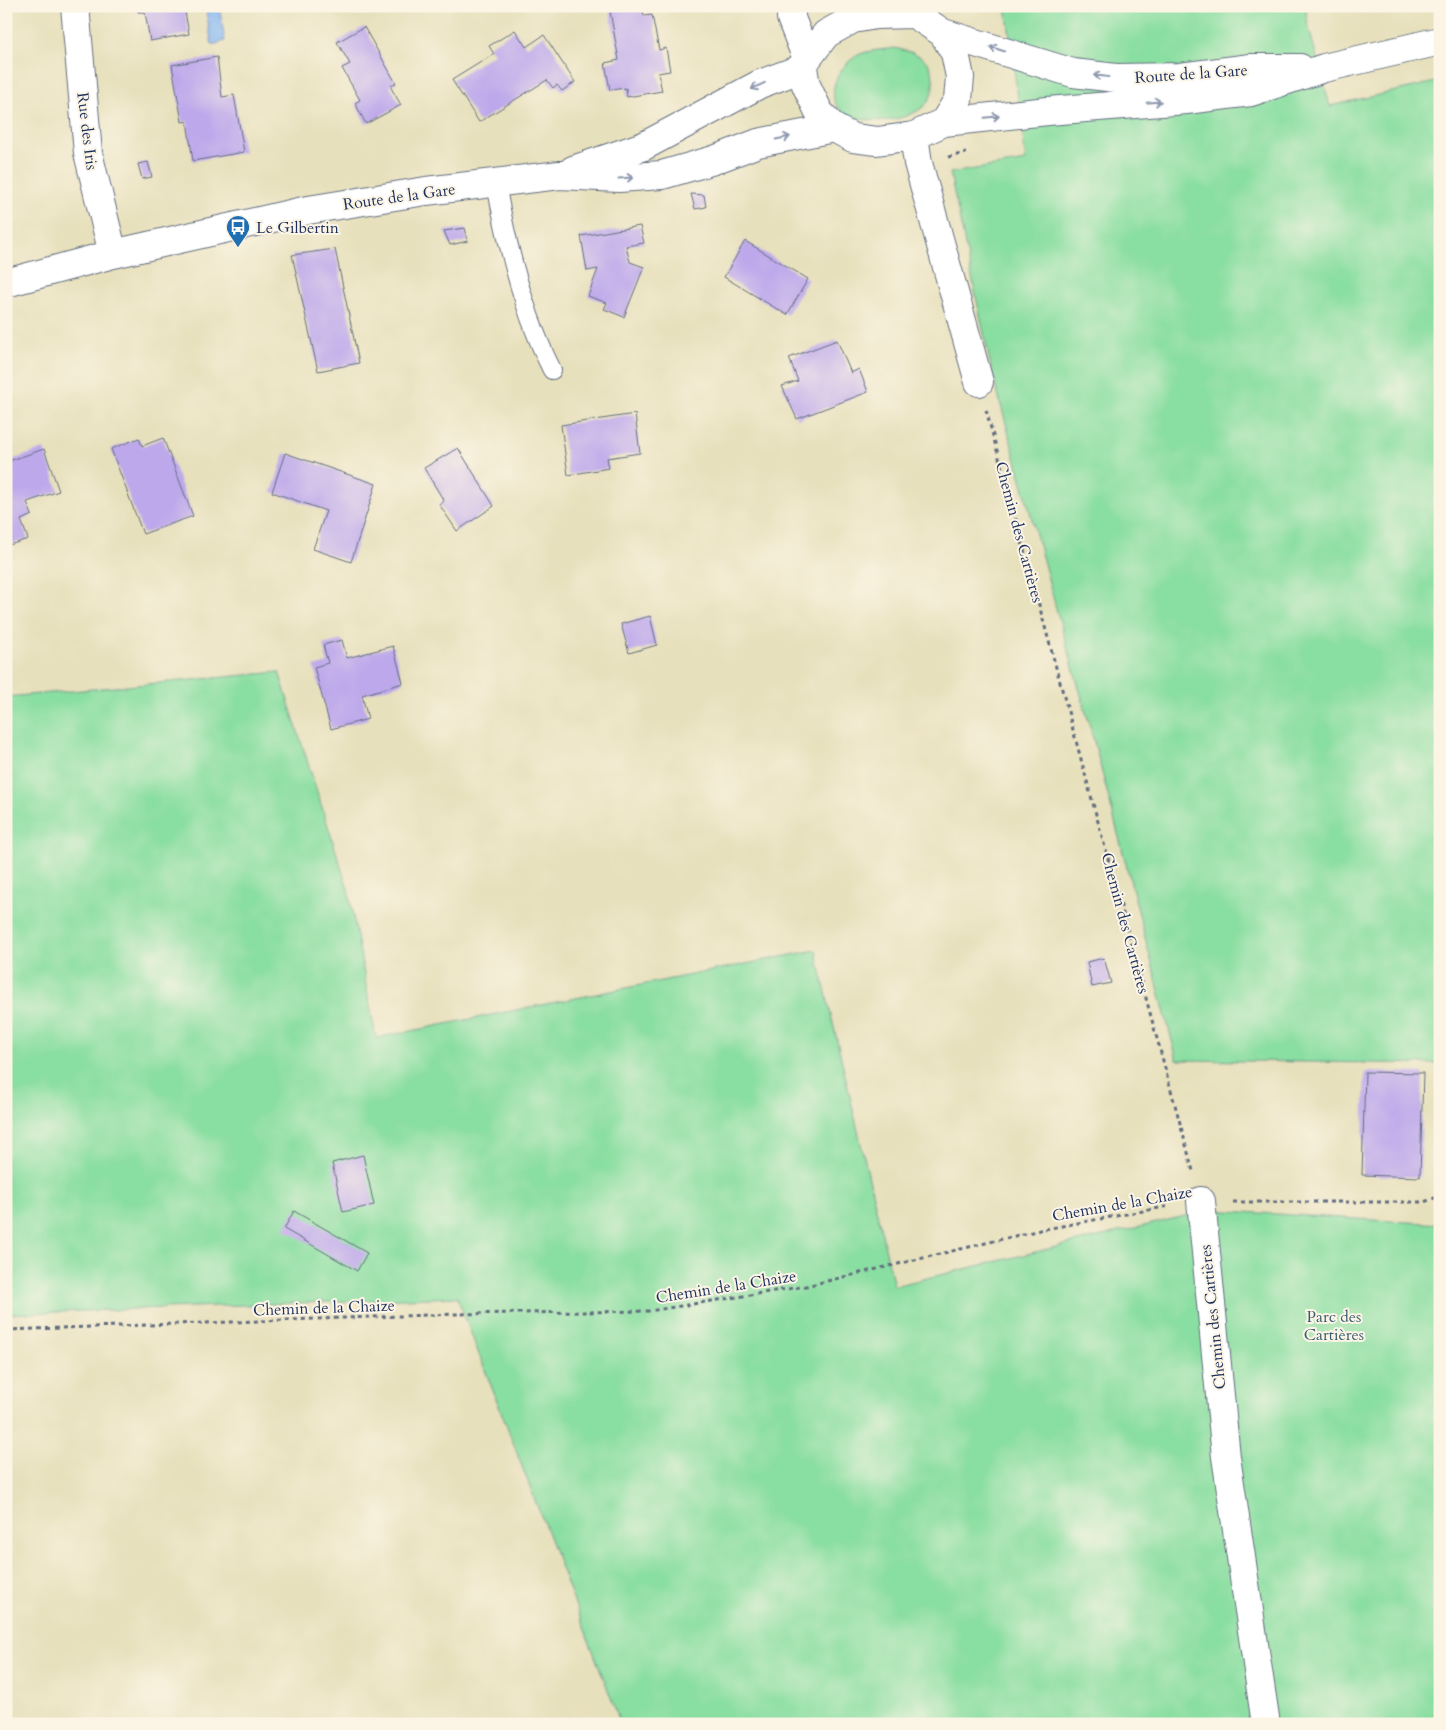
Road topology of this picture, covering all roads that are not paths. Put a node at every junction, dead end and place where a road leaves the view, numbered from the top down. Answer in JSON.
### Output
{"nodes":[{"id":1,"x":76,"y":6,"type":"edge"},
{"id":2,"x":791,"y":6,"type":"edge"},
{"id":3,"x":911,"y":10,"type":"edge"},
{"id":4,"x":943,"y":33,"type":"junction"},
{"id":5,"x":1440,"y":41,"type":"edge"},
{"id":6,"x":805,"y":63,"type":"junction"},
{"id":7,"x":1324,"y":68,"type":"junction"},
{"id":8,"x":944,"y":122,"type":"junction"},
{"id":9,"x":834,"y":128,"type":"junction"},
{"id":10,"x":914,"y":136,"type":"junction"},
{"id":11,"x":560,"y":175,"type":"junction"},
{"id":12,"x":496,"y":183,"type":"junction"},
{"id":13,"x":113,"y":254,"type":"junction"},
{"id":14,"x":6,"y":283,"type":"edge"},
{"id":15,"x":552,"y":370,"type":"dead end"},
{"id":16,"x":979,"y":382,"type":"road end"},
{"id":17,"x":1201,"y":1201,"type":"road end"},
{"id":18,"x":1266,"y":1724,"type":"edge"}],
"edges":[{"from":1,"to":13,"type":"street","name":"Rue des Iris"},
{"from":2,"to":6,"type":"street"},
{"from":3,"to":4,"type":"street","name":"Route de la Gare"},
{"from":3,"to":6,"type":"street","name":"Route de la Gare"},
{"from":7,"to":4,"type":"street","name":"Route de la Gare","one_way":true},
{"from":4,"to":8,"type":"street","name":"Route de la Gare"},
{"from":5,"to":7,"type":"street","name":"Route de la Gare"},
{"from":6,"to":9,"type":"street","name":"Route de la Gare"},
{"from":6,"to":11,"type":"street","name":"Route de la Gare","one_way":true},
{"from":8,"to":7,"type":"street","name":"Route de la Gare","one_way":true},
{"from":8,"to":10,"type":"street","name":"Route de la Gare"},
{"from":9,"to":10,"type":"street","name":"Route de la Gare"},
{"from":11,"to":9,"type":"street","name":"Route de la Gare","one_way":true},
{"from":10,"to":16,"type":"street"},
{"from":11,"to":12,"type":"street","name":"Route de la Gare"},
{"from":12,"to":13,"type":"street","name":"Route de la Gare"},
{"from":12,"to":15,"type":"lane"},
{"from":13,"to":14,"type":"street","name":"Route de la Gare"},
{"from":17,"to":18,"type":"street","name":"Chemin des Cartières"}]}
